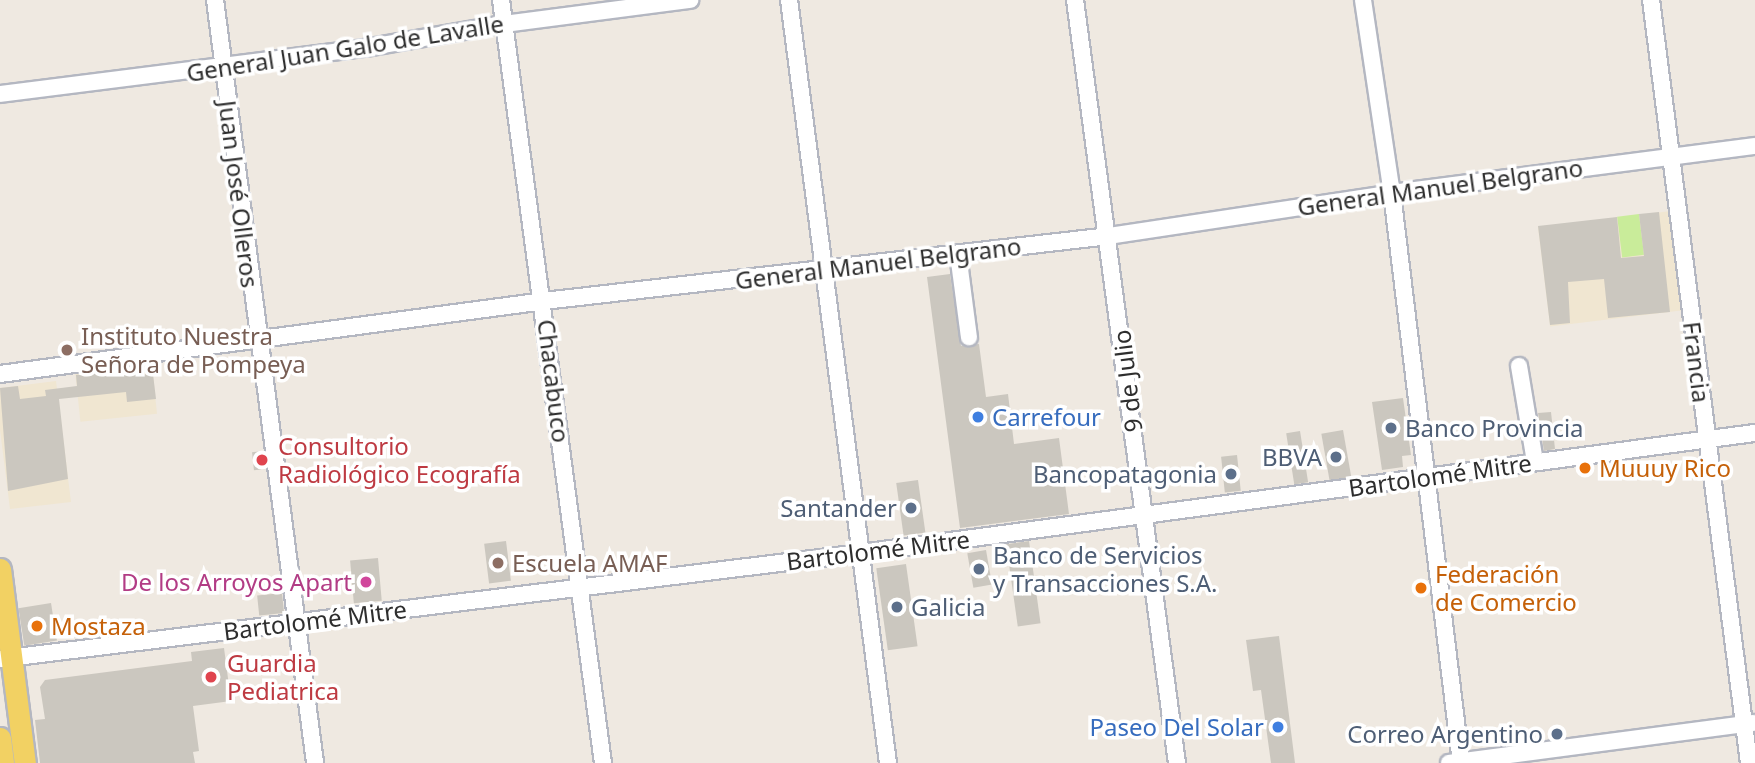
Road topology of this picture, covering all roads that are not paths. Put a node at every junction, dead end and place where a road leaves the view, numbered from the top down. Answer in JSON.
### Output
{"nodes":[{"id":1,"x":215,"y":0,"type":"edge"},
{"id":2,"x":501,"y":0,"type":"edge"},
{"id":3,"x":690,"y":0,"type":"edge"},
{"id":4,"x":789,"y":0,"type":"edge"},
{"id":5,"x":1075,"y":0,"type":"edge"},
{"id":6,"x":1363,"y":0,"type":"edge"},
{"id":7,"x":1651,"y":0,"type":"edge"},
{"id":8,"x":504,"y":24,"type":"junction"},
{"id":9,"x":223,"y":67,"type":"junction"},
{"id":10,"x":0,"y":94,"type":"edge"},
{"id":11,"x":1755,"y":146,"type":"edge"},
{"id":12,"x":1670,"y":156,"type":"junction"},
{"id":13,"x":1392,"y":192,"type":"junction"},
{"id":14,"x":1109,"y":236,"type":"junction"},
{"id":15,"x":958,"y":254,"type":"junction"},
{"id":16,"x":825,"y":270,"type":"junction"},
{"id":17,"x":544,"y":301,"type":"junction"},
{"id":18,"x":969,"y":337,"type":"dead end"},
{"id":19,"x":258,"y":339,"type":"junction"},
{"id":20,"x":1519,"y":366,"type":"dead end"},
{"id":21,"x":0,"y":374,"type":"edge"},
{"id":22,"x":1755,"y":433,"type":"edge"},
{"id":23,"x":1707,"y":440,"type":"junction"},
{"id":24,"x":1535,"y":462,"type":"junction"},
{"id":25,"x":1425,"y":476,"type":"junction"},
{"id":26,"x":1143,"y":517,"type":"junction"},
{"id":27,"x":861,"y":553,"type":"junction"},
{"id":28,"x":0,"y":569,"type":"edge"},
{"id":29,"x":581,"y":585,"type":"junction"},
{"id":30,"x":294,"y":623,"type":"junction"},
{"id":31,"x":6,"y":659,"type":"edge"},
{"id":32,"x":1750,"y":723,"type":"edge"},
{"id":33,"x":0,"y":738,"type":"edge"},
{"id":34,"x":1457,"y":762,"type":"edge"},
{"id":35,"x":3,"y":763,"type":"edge"},
{"id":36,"x":25,"y":763,"type":"edge"},
{"id":37,"x":315,"y":763,"type":"edge"},
{"id":38,"x":603,"y":763,"type":"edge"},
{"id":39,"x":888,"y":763,"type":"edge"},
{"id":40,"x":1177,"y":763,"type":"edge"},
{"id":41,"x":1749,"y":763,"type":"edge"}],
"edges":[{"from":1,"to":9,"type":"street","name":"Juan José Olleros"},
{"from":2,"to":8,"type":"street","name":"Chacabuco"},
{"from":3,"to":8,"type":"street","name":"General Juan Galo de Lavalle"},
{"from":4,"to":16,"type":"street"},
{"from":5,"to":14,"type":"street","name":"9 de Julio"},
{"from":6,"to":13,"type":"street"},
{"from":7,"to":12,"type":"street","name":"Francia"},
{"from":8,"to":9,"type":"street","name":"General Juan Galo de Lavalle"},
{"from":8,"to":17,"type":"street","name":"Chacabuco"},
{"from":9,"to":10,"type":"street","name":"General Juan Galo de Lavalle"},
{"from":9,"to":19,"type":"street","name":"Juan José Olleros"},
{"from":11,"to":12,"type":"street","name":"General Manuel Belgrano"},
{"from":12,"to":13,"type":"street","name":"General Manuel Belgrano"},
{"from":12,"to":23,"type":"street","name":"Francia"},
{"from":13,"to":14,"type":"street","name":"General Manuel Belgrano"},
{"from":13,"to":25,"type":"street"},
{"from":14,"to":15,"type":"street","name":"General Manuel Belgrano"},
{"from":14,"to":26,"type":"street","name":"9 de Julio"},
{"from":15,"to":16,"type":"street","name":"General Manuel Belgrano"},
{"from":15,"to":18,"type":"street"},
{"from":16,"to":17,"type":"street","name":"General Manuel Belgrano"},
{"from":16,"to":27,"type":"street"},
{"from":17,"to":19,"type":"street","name":"General Manuel Belgrano"},
{"from":17,"to":29,"type":"street","name":"Chacabuco"},
{"from":19,"to":21,"type":"street","name":"General Manuel Belgrano"},
{"from":19,"to":30,"type":"street","name":"Juan José Olleros"},
{"from":20,"to":24,"type":"street"},
{"from":22,"to":23,"type":"street","name":"Bartolomé Mitre"},
{"from":23,"to":24,"type":"street","name":"Bartolomé Mitre"},
{"from":23,"to":32,"type":"street","name":"Francia"},
{"from":24,"to":25,"type":"street","name":"Bartolomé Mitre"},
{"from":25,"to":26,"type":"street","name":"Bartolomé Mitre"},
{"from":25,"to":34,"type":"street"},
{"from":26,"to":27,"type":"street","name":"Bartolomé Mitre"},
{"from":26,"to":40,"type":"street","name":"9 de Julio"},
{"from":27,"to":29,"type":"street","name":"Bartolomé Mitre"},
{"from":27,"to":39,"type":"street"},
{"from":28,"to":31,"type":"main road"},
{"from":29,"to":30,"type":"street","name":"Bartolomé Mitre"},
{"from":29,"to":38,"type":"street","name":"Chacabuco"},
{"from":30,"to":31,"type":"street","name":"Bartolomé Mitre"},
{"from":30,"to":37,"type":"street","name":"Juan José Olleros"},
{"from":31,"to":36,"type":"main road"},
{"from":32,"to":34,"type":"street"},
{"from":32,"to":41,"type":"street","name":"Francia"},
{"from":33,"to":35,"type":"main road"}]}
